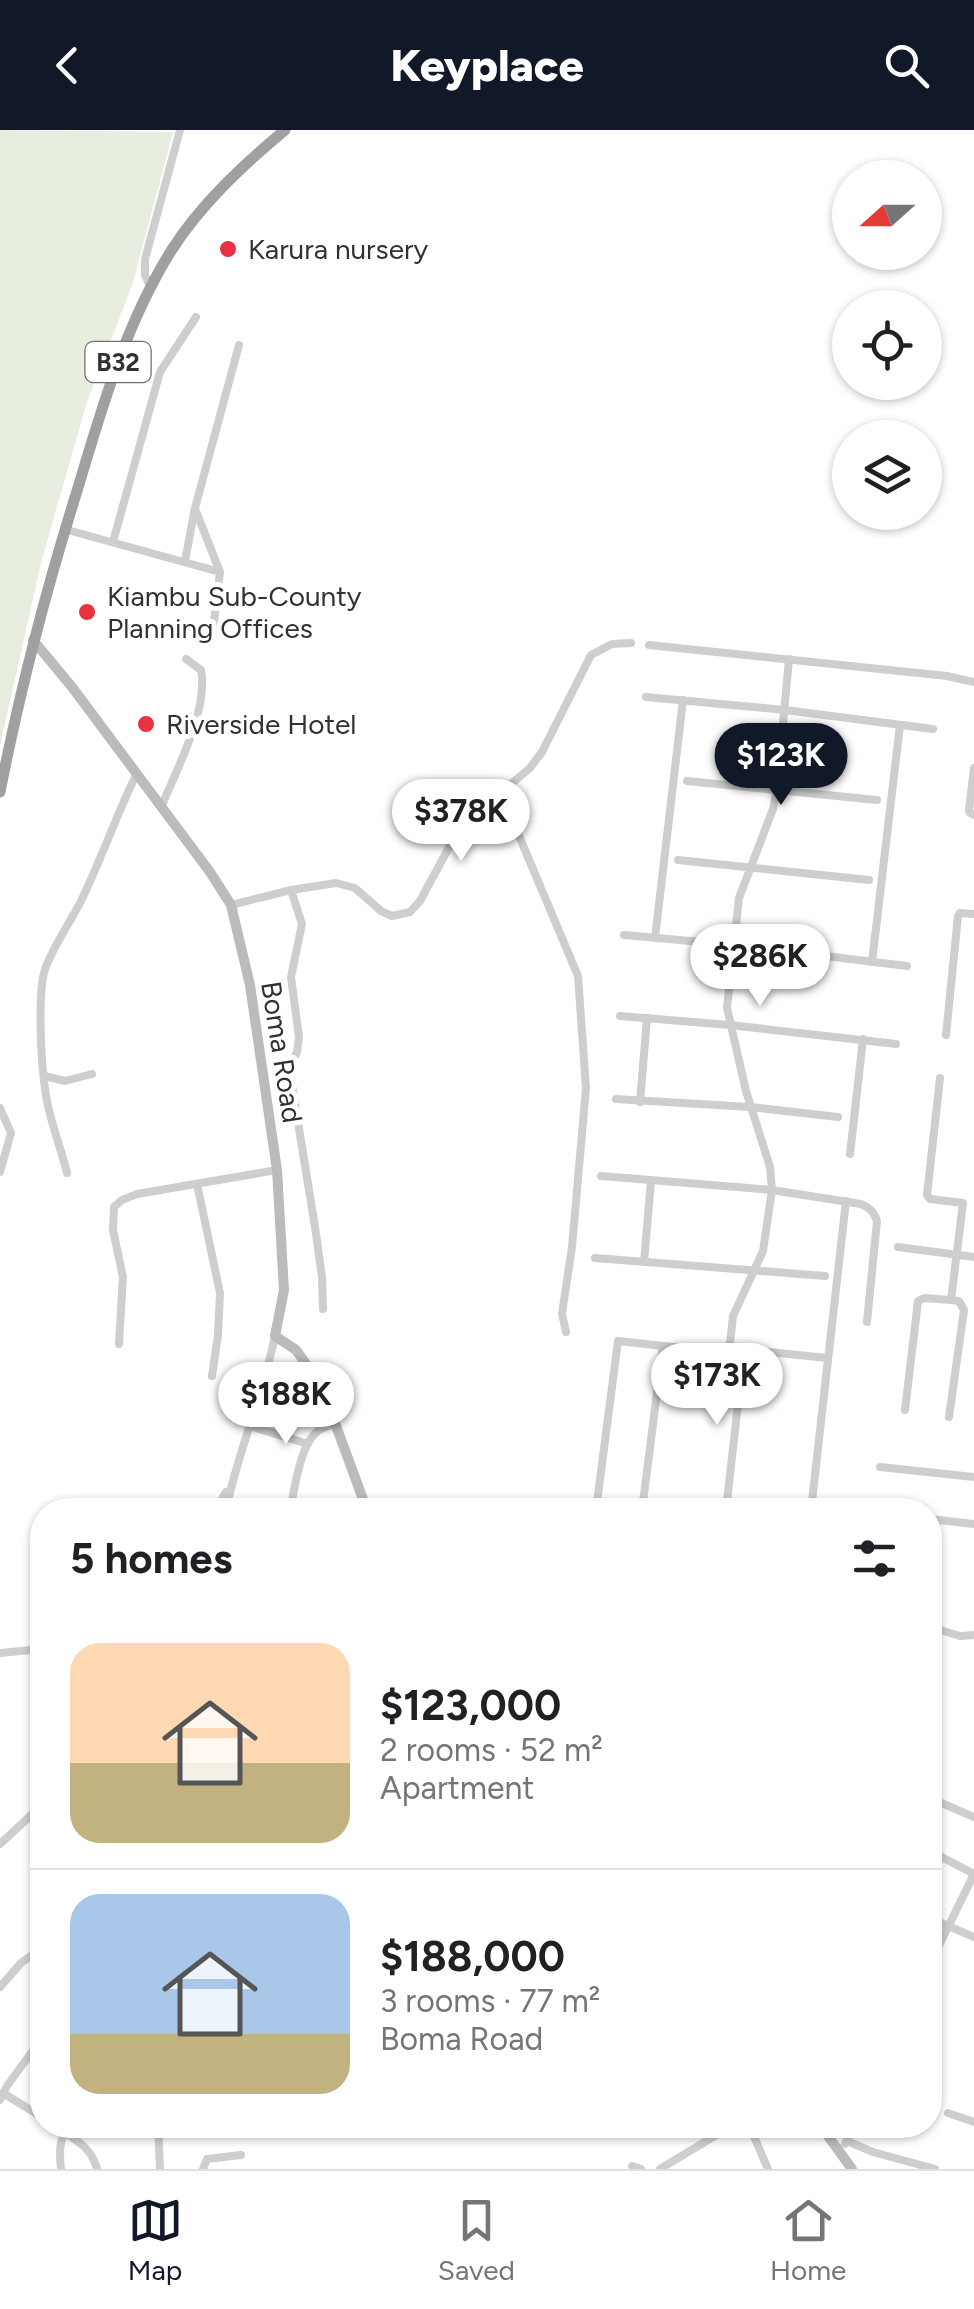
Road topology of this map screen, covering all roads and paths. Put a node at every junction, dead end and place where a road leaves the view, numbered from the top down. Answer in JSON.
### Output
{"nodes":[{"id":1,"x":180,"y":130,"type":"edge"},
{"id":2,"x":285,"y":130,"type":"edge"},
{"id":3,"x":150,"y":288,"type":"junction"},
{"id":4,"x":196,"y":317,"type":"dead end"},
{"id":5,"x":239,"y":346,"type":"dead end"},
{"id":6,"x":195,"y":508,"type":"junction"},
{"id":7,"x":64,"y":529,"type":"junction"},
{"id":8,"x":113,"y":542,"type":"junction"},
{"id":9,"x":185,"y":561,"type":"junction"},
{"id":10,"x":220,"y":572,"type":"junction"},
{"id":11,"x":212,"y":638,"type":"dead end"},
{"id":12,"x":33,"y":640,"type":"junction"},
{"id":13,"x":631,"y":643,"type":"dead end"},
{"id":14,"x":649,"y":645,"type":"dead end"},
{"id":15,"x":186,"y":659,"type":"dead end"},
{"id":16,"x":792,"y":659,"type":"junction"},
{"id":17,"x":974,"y":682,"type":"edge"},
{"id":18,"x":646,"y":697,"type":"dead end"},
{"id":19,"x":682,"y":700,"type":"junction"},
{"id":20,"x":784,"y":710,"type":"junction"},
{"id":21,"x":900,"y":725,"type":"junction"},
{"id":22,"x":933,"y":729,"type":"dead end"},
{"id":23,"x":974,"y":768,"type":"edge"},
{"id":24,"x":136,"y":775,"type":"junction"},
{"id":25,"x":687,"y":781,"type":"dead end"},
{"id":26,"x":777,"y":788,"type":"junction"},
{"id":27,"x":0,"y":792,"type":"edge"},
{"id":28,"x":501,"y":793,"type":"junction"},
{"id":29,"x":877,"y":800,"type":"dead end"},
{"id":30,"x":161,"y":808,"type":"junction"},
{"id":31,"x":974,"y":815,"type":"edge"},
{"id":32,"x":678,"y":860,"type":"dead end"},
{"id":33,"x":750,"y":867,"type":"junction"},
{"id":34,"x":870,"y":880,"type":"dead end"},
{"id":35,"x":290,"y":890,"type":"junction"},
{"id":36,"x":231,"y":905,"type":"junction"},
{"id":37,"x":974,"y":914,"type":"edge"},
{"id":38,"x":624,"y":935,"type":"dead end"},
{"id":39,"x":655,"y":938,"type":"junction"},
{"id":40,"x":735,"y":946,"type":"junction"},
{"id":41,"x":872,"y":962,"type":"junction"},
{"id":42,"x":906,"y":966,"type":"dead end"},
{"id":43,"x":620,"y":1016,"type":"dead end"},
{"id":44,"x":647,"y":1018,"type":"junction"},
{"id":45,"x":730,"y":1024,"type":"junction"},
{"id":46,"x":946,"y":1035,"type":"dead end"},
{"id":47,"x":863,"y":1039,"type":"junction"},
{"id":48,"x":896,"y":1044,"type":"dead end"},
{"id":49,"x":92,"y":1074,"type":"dead end"},
{"id":50,"x":44,"y":1076,"type":"junction"},
{"id":51,"x":940,"y":1078,"type":"dead end"},
{"id":52,"x":616,"y":1099,"type":"dead end"},
{"id":53,"x":640,"y":1102,"type":"junction"},
{"id":54,"x":750,"y":1107,"type":"junction"},
{"id":55,"x":0,"y":1108,"type":"edge"},
{"id":56,"x":838,"y":1118,"type":"dead end"},
{"id":57,"x":850,"y":1154,"type":"dead end"},
{"id":58,"x":277,"y":1170,"type":"junction"},
{"id":59,"x":0,"y":1172,"type":"edge"},
{"id":60,"x":67,"y":1174,"type":"dead end"},
{"id":61,"x":601,"y":1176,"type":"dead end"},
{"id":62,"x":651,"y":1180,"type":"junction"},
{"id":63,"x":197,"y":1184,"type":"junction"},
{"id":64,"x":772,"y":1190,"type":"junction"},
{"id":65,"x":846,"y":1201,"type":"junction"},
{"id":66,"x":968,"y":1203,"type":"edge"},
{"id":67,"x":898,"y":1247,"type":"dead end"},
{"id":68,"x":955,"y":1254,"type":"junction"},
{"id":69,"x":974,"y":1257,"type":"edge"},
{"id":70,"x":595,"y":1258,"type":"dead end"},
{"id":71,"x":644,"y":1262,"type":"junction"},
{"id":72,"x":755,"y":1271,"type":"junction"},
{"id":73,"x":824,"y":1276,"type":"dead end"},
{"id":74,"x":951,"y":1300,"type":"junction"},
{"id":75,"x":323,"y":1309,"type":"dead end"},
{"id":76,"x":866,"y":1322,"type":"dead end"},
{"id":77,"x":566,"y":1332,"type":"dead end"},
{"id":78,"x":275,"y":1336,"type":"junction"},
{"id":79,"x":119,"y":1344,"type":"dead end"},
{"id":80,"x":662,"y":1346,"type":"junction"},
{"id":81,"x":744,"y":1351,"type":"junction"},
{"id":82,"x":729,"y":1353,"type":"junction"},
{"id":83,"x":827,"y":1358,"type":"junction"},
{"id":84,"x":212,"y":1376,"type":"dead end"},
{"id":85,"x":905,"y":1410,"type":"dead end"},
{"id":86,"x":948,"y":1417,"type":"dead end"},
{"id":87,"x":335,"y":1423,"type":"junction"},
{"id":88,"x":250,"y":1426,"type":"junction"},
{"id":89,"x":308,"y":1444,"type":"junction"},
{"id":90,"x":880,"y":1467,"type":"dead end"},
{"id":91,"x":974,"y":1476,"type":"edge"},
{"id":92,"x":232,"y":1479,"type":"junction"},
{"id":93,"x":222,"y":1498,"type":"edge"},
{"id":94,"x":228,"y":1498,"type":"edge"},
{"id":95,"x":293,"y":1498,"type":"edge"},
{"id":96,"x":363,"y":1498,"type":"edge"},
{"id":97,"x":598,"y":1498,"type":"edge"},
{"id":98,"x":643,"y":1498,"type":"edge"},
{"id":99,"x":727,"y":1498,"type":"edge"},
{"id":100,"x":812,"y":1498,"type":"edge"},
{"id":101,"x":942,"y":1521,"type":"edge"},
{"id":102,"x":974,"y":1524,"type":"edge"},
{"id":103,"x":942,"y":1631,"type":"edge"},
{"id":104,"x":974,"y":1635,"type":"edge"},
{"id":105,"x":30,"y":1650,"type":"edge"},
{"id":106,"x":0,"y":1653,"type":"edge"},
{"id":107,"x":942,"y":1803,"type":"edge"},
{"id":108,"x":30,"y":1816,"type":"edge"},
{"id":109,"x":974,"y":1817,"type":"edge"},
{"id":110,"x":0,"y":1844,"type":"edge"},
{"id":111,"x":942,"y":1857,"type":"edge"},
{"id":112,"x":974,"y":1874,"type":"edge"},
{"id":113,"x":942,"y":1923,"type":"edge"},
{"id":114,"x":948,"y":1926,"type":"junction"},
{"id":115,"x":974,"y":1937,"type":"edge"},
{"id":116,"x":942,"y":1939,"type":"edge"},
{"id":117,"x":30,"y":1957,"type":"edge"},
{"id":118,"x":0,"y":1988,"type":"edge"},
{"id":119,"x":30,"y":2056,"type":"edge"},
{"id":120,"x":2,"y":2097,"type":"edge"},
{"id":121,"x":30,"y":2112,"type":"edge"},
{"id":122,"x":948,"y":2114,"type":"dead end"},
{"id":123,"x":974,"y":2122,"type":"edge"},
{"id":124,"x":63,"y":2138,"type":"edge"},
{"id":125,"x":75,"y":2138,"type":"edge"},
{"id":126,"x":159,"y":2138,"type":"edge"},
{"id":127,"x":714,"y":2138,"type":"edge"},
{"id":128,"x":755,"y":2138,"type":"edge"},
{"id":129,"x":829,"y":2138,"type":"edge"},
{"id":130,"x":848,"y":2138,"type":"edge"},
{"id":131,"x":847,"y":2141,"type":"junction"},
{"id":132,"x":837,"y":2150,"type":"junction"},
{"id":133,"x":241,"y":2155,"type":"dead end"},
{"id":134,"x":671,"y":2166,"type":"edge"},
{"id":135,"x":61,"y":2169,"type":"edge"},
{"id":136,"x":97,"y":2169,"type":"edge"},
{"id":137,"x":160,"y":2169,"type":"edge"},
{"id":138,"x":202,"y":2169,"type":"edge"},
{"id":139,"x":660,"y":2169,"type":"edge"},
{"id":140,"x":768,"y":2169,"type":"edge"},
{"id":141,"x":852,"y":2169,"type":"edge"},
{"id":142,"x":935,"y":2169,"type":"edge"}],
"edges":[{"from":1,"to":3,"type":"street"},
{"from":2,"to":3,"type":"highway","number":"B32"},
{"from":3,"to":7,"type":"highway","number":"B32"},
{"from":4,"to":8,"type":"street"},
{"from":5,"to":6,"type":"street"},
{"from":6,"to":9,"type":"street"},
{"from":6,"to":10,"type":"street"},
{"from":7,"to":8,"type":"street"},
{"from":7,"to":12,"type":"highway","number":"B32"},
{"from":8,"to":9,"type":"street"},
{"from":9,"to":10,"type":"street"},
{"from":10,"to":11,"type":"street"},
{"from":12,"to":24,"type":"main road","name":"Boma Road"},
{"from":12,"to":27,"type":"highway","number":"B32"},
{"from":13,"to":28,"type":"street"},
{"from":14,"to":16,"type":"street"},
{"from":15,"to":30,"type":"street"},
{"from":16,"to":17,"type":"street"},
{"from":16,"to":20,"type":"street"},
{"from":18,"to":19,"type":"street"},
{"from":19,"to":20,"type":"street"},
{"from":19,"to":39,"type":"street"},
{"from":20,"to":21,"type":"street"},
{"from":20,"to":26,"type":"street"},
{"from":21,"to":22,"type":"street"},
{"from":21,"to":41,"type":"street"},
{"from":23,"to":31,"type":"street"},
{"from":24,"to":30,"type":"main road","name":"Boma Road"},
{"from":24,"to":50,"type":"street"},
{"from":25,"to":26,"type":"street"},
{"from":26,"to":29,"type":"street"},
{"from":26,"to":33,"type":"street"},
{"from":28,"to":35,"type":"street"},
{"from":28,"to":77,"type":"street"},
{"from":30,"to":36,"type":"main road","name":"Boma Road"},
{"from":32,"to":33,"type":"street"},
{"from":33,"to":34,"type":"street"},
{"from":33,"to":40,"type":"street"},
{"from":35,"to":36,"type":"street"},
{"from":35,"to":75,"type":"street"},
{"from":36,"to":58,"type":"main road","name":"Boma Road"},
{"from":37,"to":46,"type":"street"},
{"from":38,"to":39,"type":"street"},
{"from":39,"to":40,"type":"street"},
{"from":40,"to":41,"type":"street"},
{"from":40,"to":45,"type":"street"},
{"from":41,"to":42,"type":"street"},
{"from":43,"to":44,"type":"street"},
{"from":44,"to":45,"type":"street"},
{"from":44,"to":53,"type":"street"},
{"from":45,"to":47,"type":"street"},
{"from":45,"to":54,"type":"street"},
{"from":47,"to":48,"type":"street"},
{"from":47,"to":57,"type":"street"},
{"from":49,"to":50,"type":"street"},
{"from":50,"to":60,"type":"street"},
{"from":51,"to":66,"type":"street"},
{"from":52,"to":53,"type":"street"},
{"from":53,"to":54,"type":"street"},
{"from":54,"to":56,"type":"street"},
{"from":54,"to":64,"type":"street"},
{"from":55,"to":59,"type":"street"},
{"from":58,"to":63,"type":"street"},
{"from":58,"to":78,"type":"main road","name":"Boma Road"},
{"from":61,"to":62,"type":"street"},
{"from":62,"to":64,"type":"street"},
{"from":62,"to":71,"type":"street"},
{"from":63,"to":79,"type":"street"},
{"from":63,"to":84,"type":"street"},
{"from":64,"to":65,"type":"street"},
{"from":64,"to":72,"type":"street"},
{"from":65,"to":76,"type":"street"},
{"from":65,"to":83,"type":"street"},
{"from":66,"to":68,"type":"street"},
{"from":67,"to":68,"type":"street"},
{"from":68,"to":69,"type":"street"},
{"from":68,"to":74,"type":"street"},
{"from":70,"to":71,"type":"street"},
{"from":71,"to":72,"type":"street"},
{"from":72,"to":73,"type":"street"},
{"from":72,"to":82,"type":"street"},
{"from":74,"to":85,"type":"street"},
{"from":74,"to":86,"type":"street"},
{"from":78,"to":87,"type":"main road"},
{"from":78,"to":88,"type":"street"},
{"from":80,"to":82,"type":"street"},
{"from":80,"to":97,"type":"street"},
{"from":80,"to":98,"type":"street"},
{"from":81,"to":82,"type":"street"},
{"from":81,"to":83,"type":"street"},
{"from":81,"to":99,"type":"street"},
{"from":83,"to":100,"type":"street"},
{"from":87,"to":89,"type":"street"},
{"from":87,"to":96,"type":"main road"},
{"from":88,"to":89,"type":"street"},
{"from":88,"to":92,"type":"street"},
{"from":89,"to":95,"type":"street"},
{"from":90,"to":91,"type":"street"},
{"from":92,"to":93,"type":"street"},
{"from":92,"to":94,"type":"street"},
{"from":101,"to":102,"type":"street"},
{"from":103,"to":104,"type":"street"},
{"from":105,"to":106,"type":"street"},
{"from":107,"to":109,"type":"street"},
{"from":108,"to":110,"type":"street"},
{"from":111,"to":112,"type":"street"},
{"from":112,"to":114,"type":"street"},
{"from":113,"to":114,"type":"street"},
{"from":114,"to":115,"type":"street"},
{"from":114,"to":116,"type":"street"},
{"from":117,"to":118,"type":"street"},
{"from":119,"to":120,"type":"street"},
{"from":120,"to":121,"type":"street"},
{"from":122,"to":123,"type":"street"},
{"from":124,"to":135,"type":"street"},
{"from":125,"to":136,"type":"street"},
{"from":126,"to":137,"type":"street"},
{"from":127,"to":134,"type":"street"},
{"from":128,"to":140,"type":"street"},
{"from":129,"to":132,"type":"main road"},
{"from":130,"to":131,"type":"street"},
{"from":131,"to":132,"type":"street"},
{"from":131,"to":142,"type":"street"},
{"from":132,"to":141,"type":"main road"},
{"from":133,"to":138,"type":"street"},
{"from":134,"to":139,"type":"street"}]}
